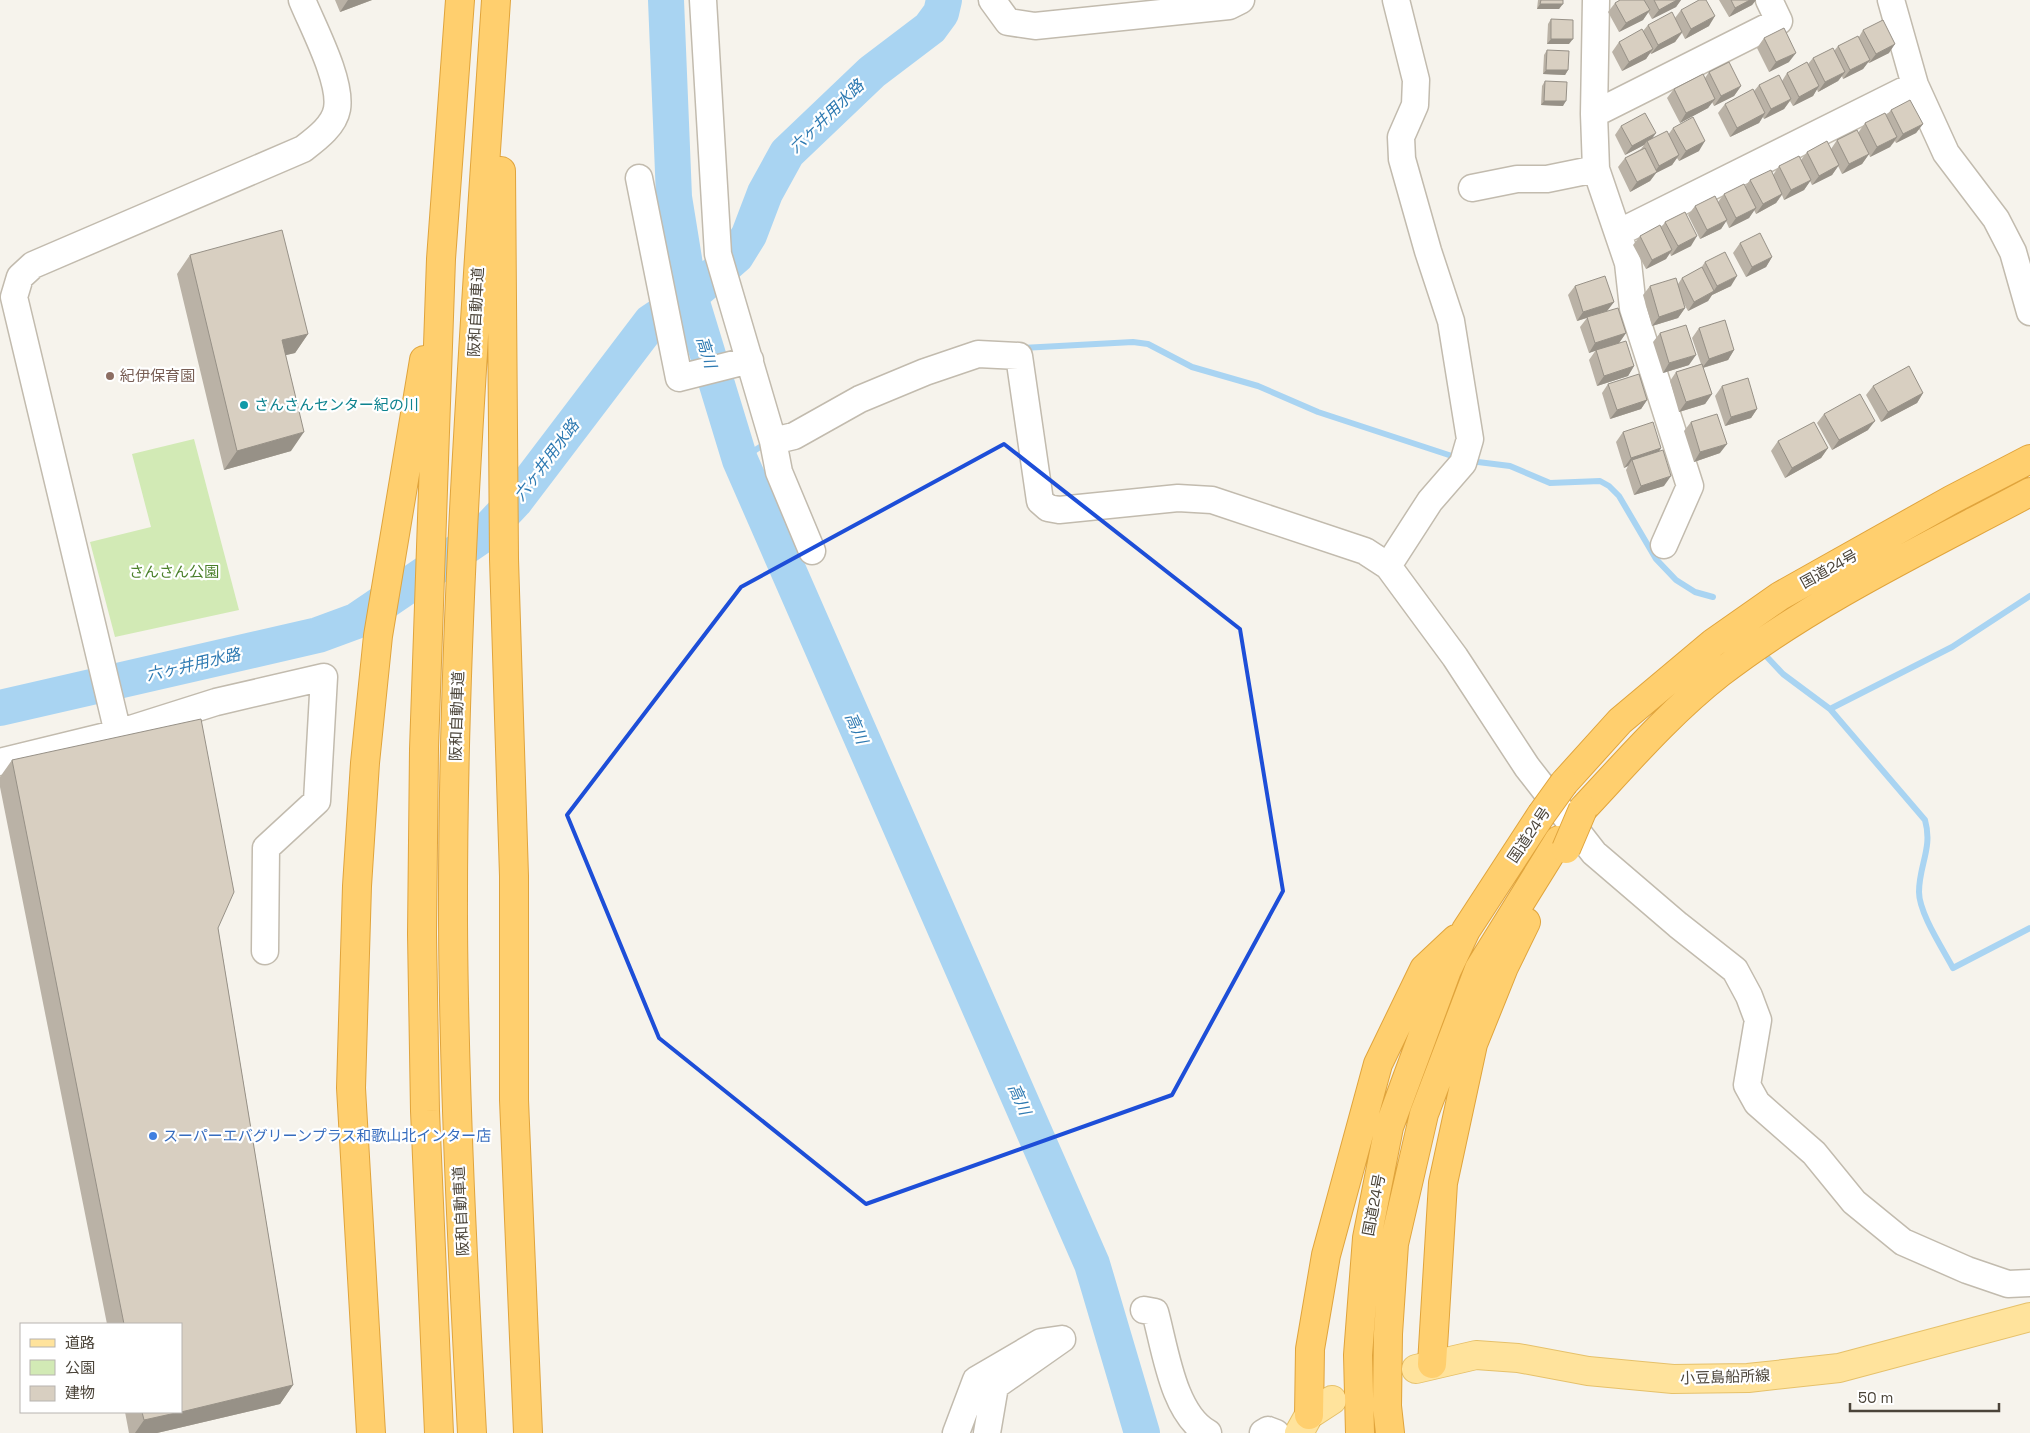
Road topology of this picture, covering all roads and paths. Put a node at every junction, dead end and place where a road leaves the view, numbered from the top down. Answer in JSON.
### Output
{"nodes":[{"id":1,"x":302,"y":0,"type":"edge"},
{"id":2,"x":460,"y":0,"type":"edge"},
{"id":3,"x":498,"y":0,"type":"edge"},
{"id":4,"x":703,"y":0,"type":"edge"},
{"id":5,"x":992,"y":0,"type":"edge"},
{"id":6,"x":1241,"y":0,"type":"edge"},
{"id":7,"x":1396,"y":0,"type":"edge"},
{"id":8,"x":1596,"y":0,"type":"edge"},
{"id":9,"x":1769,"y":0,"type":"edge"},
{"id":10,"x":1891,"y":0,"type":"edge"},
{"id":11,"x":1915,"y":85,"type":"junction"},
{"id":12,"x":1594,"y":114,"type":"junction"},
{"id":13,"x":1596,"y":169,"type":"junction"},
{"id":14,"x":638,"y":178,"type":"dead end"},
{"id":15,"x":1472,"y":188,"type":"dead end"},
{"id":16,"x":1618,"y":233,"type":"junction"},
{"id":17,"x":441,"y":259,"type":"junction"},
{"id":18,"x":2030,"y":312,"type":"edge"},
{"id":19,"x":743,"y":362,"type":"junction"},
{"id":20,"x":773,"y":441,"type":"junction"},
{"id":21,"x":2030,"y":459,"type":"edge"},
{"id":22,"x":2030,"y":492,"type":"edge"},
{"id":23,"x":1664,"y":545,"type":"dead end"},
{"id":24,"x":812,"y":551,"type":"dead end"},
{"id":25,"x":1388,"y":566,"type":"junction"},
{"id":26,"x":118,"y":732,"type":"junction"},
{"id":27,"x":0,"y":762,"type":"edge"},
{"id":28,"x":265,"y":951,"type":"dead end"},
{"id":29,"x":1491,"y":968,"type":"junction"},
{"id":30,"x":1435,"y":970,"type":"junction"},
{"id":31,"x":2030,"y":1283,"type":"edge"},
{"id":32,"x":1144,"y":1310,"type":"dead end"},
{"id":33,"x":2030,"y":1316,"type":"edge"},
{"id":34,"x":1424,"y":1366,"type":"joint"},
{"id":35,"x":1332,"y":1400,"type":"dead end"},
{"id":36,"x":1304,"y":1424,"type":"edge"},
{"id":37,"x":371,"y":1433,"type":"edge"},
{"id":38,"x":439,"y":1433,"type":"edge"},
{"id":39,"x":472,"y":1433,"type":"edge"},
{"id":40,"x":528,"y":1433,"type":"edge"},
{"id":41,"x":956,"y":1433,"type":"edge"},
{"id":42,"x":987,"y":1433,"type":"edge"},
{"id":43,"x":1208,"y":1433,"type":"edge"},
{"id":44,"x":1263,"y":1433,"type":"edge"},
{"id":45,"x":1276,"y":1433,"type":"edge"},
{"id":46,"x":1360,"y":1433,"type":"edge"},
{"id":47,"x":1390,"y":1433,"type":"edge"}],
"edges":[{"from":1,"to":26,"type":"street"},
{"from":2,"to":17,"type":"highway"},
{"from":3,"to":39,"type":"highway","name":"阪和自動車道"},
{"from":3,"to":40,"type":"highway"},
{"from":4,"to":19,"type":"street"},
{"from":5,"to":6,"type":"street"},
{"from":7,"to":25,"type":"street"},
{"from":8,"to":12,"type":"street"},
{"from":9,"to":12,"type":"street"},
{"from":10,"to":11,"type":"street"},
{"from":11,"to":16,"type":"street"},
{"from":11,"to":18,"type":"street"},
{"from":12,"to":13,"type":"street"},
{"from":13,"to":15,"type":"street"},
{"from":13,"to":16,"type":"street"},
{"from":14,"to":19,"type":"street"},
{"from":16,"to":23,"type":"street"},
{"from":17,"to":37,"type":"highway"},
{"from":17,"to":38,"type":"highway"},
{"from":19,"to":20,"type":"street"},
{"from":20,"to":24,"type":"street"},
{"from":20,"to":25,"type":"street"},
{"from":21,"to":30,"type":"highway","name":"国道24号","bridge":true},
{"from":22,"to":29,"type":"highway","name":"国道24号","bridge":true},
{"from":25,"to":31,"type":"street"},
{"from":26,"to":27,"type":"street"},
{"from":26,"to":28,"type":"street"},
{"from":29,"to":34,"type":"highway"},
{"from":29,"to":47,"type":"highway","name":"国道24号"},
{"from":30,"to":36,"type":"highway"},
{"from":30,"to":46,"type":"highway","name":"国道24号"},
{"from":32,"to":43,"type":"street"},
{"from":33,"to":34,"type":"main road","name":"小豆島船所線"},
{"from":35,"to":36,"type":"main road"},
{"from":41,"to":42,"type":"street"},
{"from":44,"to":45,"type":"street"}]}
